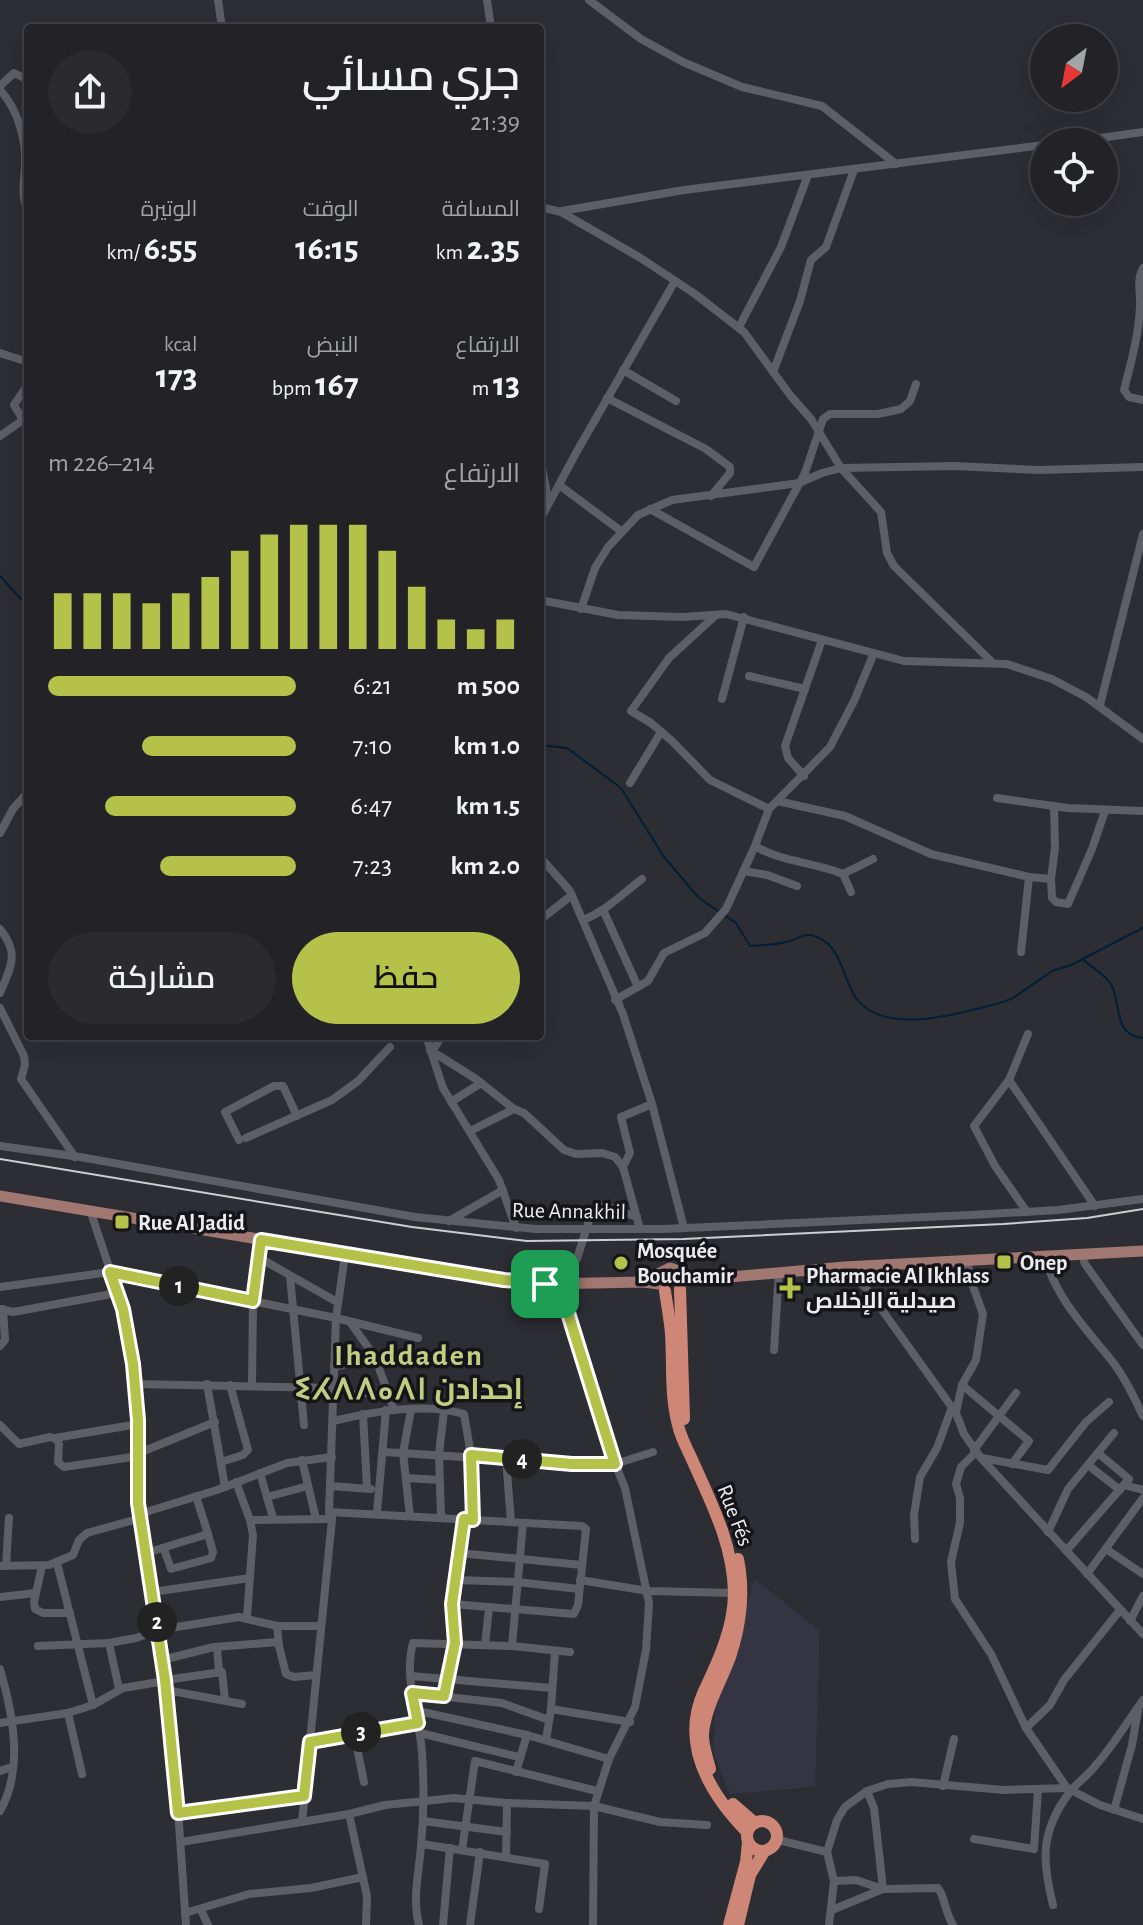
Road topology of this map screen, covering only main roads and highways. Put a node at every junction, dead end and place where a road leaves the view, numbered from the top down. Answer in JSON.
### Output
{"nodes":[{"id":1,"x":0,"y":1196,"type":"edge"},
{"id":2,"x":1142,"y":1253,"type":"edge"},
{"id":3,"x":682,"y":1281,"type":"junction"},
{"id":4,"x":662,"y":1283,"type":"junction"},
{"id":5,"x":750,"y":1832,"type":"junction"},
{"id":6,"x":764,"y":1852,"type":"junction"},
{"id":7,"x":729,"y":1925,"type":"edge"},
{"id":8,"x":738,"y":1925,"type":"edge"}],
"edges":[{"from":1,"to":4,"type":"main road"},
{"from":2,"to":3,"type":"main road"},
{"from":3,"to":4,"type":"main road"},
{"from":3,"to":4,"type":"main road"},
{"from":3,"to":5,"type":"highway","name":"Rue Fés"},
{"from":4,"to":5,"type":"highway","name":"Rue Fés"},
{"from":5,"to":6,"type":"highway"},
{"from":5,"to":6,"type":"highway"},
{"from":5,"to":7,"type":"highway"},
{"from":6,"to":8,"type":"highway"}]}
